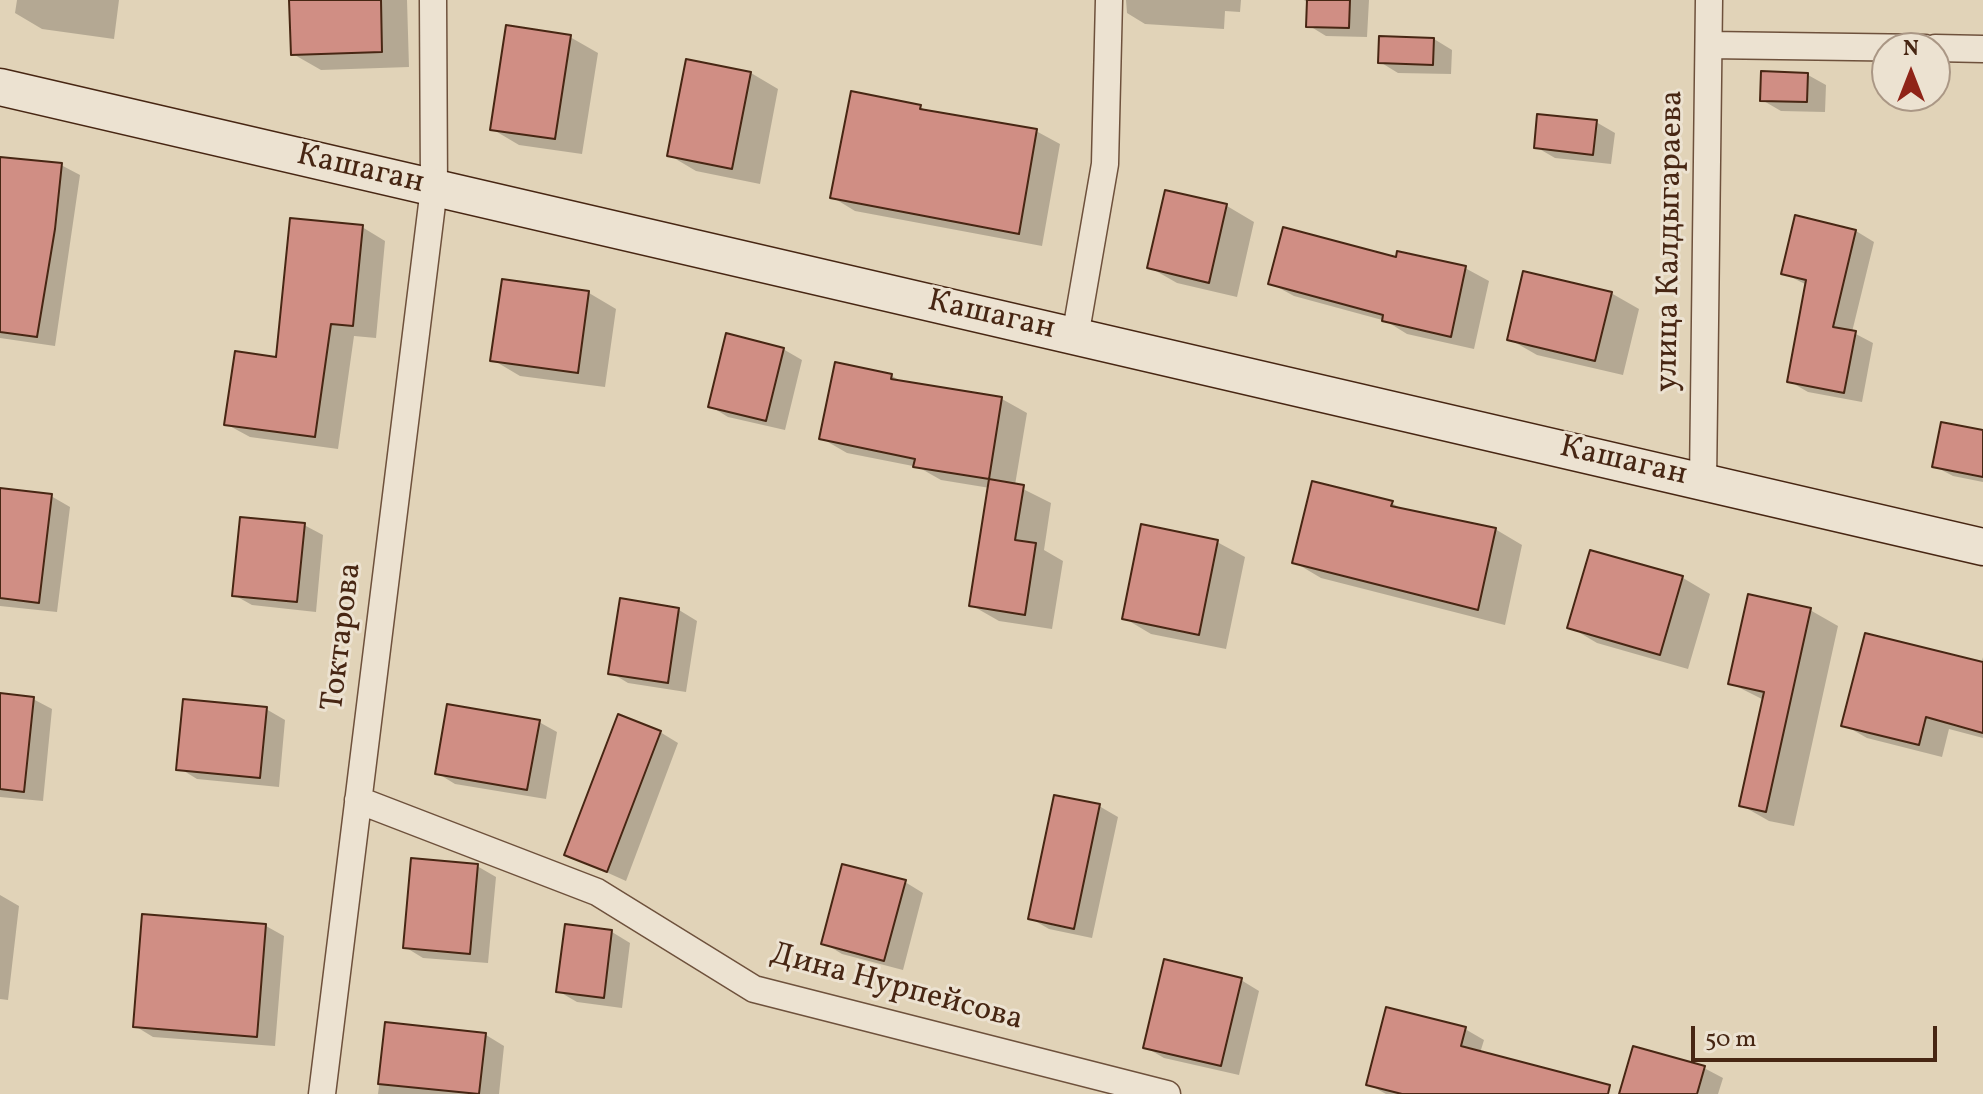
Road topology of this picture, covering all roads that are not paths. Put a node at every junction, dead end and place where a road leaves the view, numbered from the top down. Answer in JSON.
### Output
{"nodes":[{"id":1,"x":433,"y":0,"type":"edge"},
{"id":2,"x":1109,"y":0,"type":"edge"},
{"id":3,"x":1709,"y":0,"type":"edge"},
{"id":4,"x":1709,"y":45,"type":"junction"},
{"id":5,"x":1871,"y":47,"type":"edge"},
{"id":6,"x":1951,"y":48,"type":"edge"},
{"id":7,"x":1983,"y":49,"type":"edge"},
{"id":8,"x":0,"y":87,"type":"edge"},
{"id":9,"x":434,"y":188,"type":"junction"},
{"id":10,"x":1075,"y":337,"type":"junction"},
{"id":11,"x":1703,"y":482,"type":"junction"},
{"id":12,"x":1983,"y":547,"type":"edge"},
{"id":13,"x":358,"y":800,"type":"junction"},
{"id":14,"x":322,"y":1094,"type":"edge"},
{"id":15,"x":1167,"y":1094,"type":"edge"}],
"edges":[{"from":1,"to":9,"type":"street","name":"Токтарова"},
{"from":2,"to":10,"type":"street"},
{"from":3,"to":4,"type":"street","name":"улица Калдыгараева"},
{"from":4,"to":5,"type":"street"},
{"from":4,"to":11,"type":"street","name":"улица Калдыгараева"},
{"from":6,"to":7,"type":"street"},
{"from":8,"to":9,"type":"street","name":"Кашаган"},
{"from":9,"to":10,"type":"street","name":"Кашаган"},
{"from":9,"to":13,"type":"street","name":"Токтарова"},
{"from":10,"to":11,"type":"street","name":"Кашаган"},
{"from":11,"to":12,"type":"street","name":"Кашаган"},
{"from":13,"to":14,"type":"street","name":"Токтарова"},
{"from":13,"to":15,"type":"street","name":"Дина Нурпейсова"}]}
